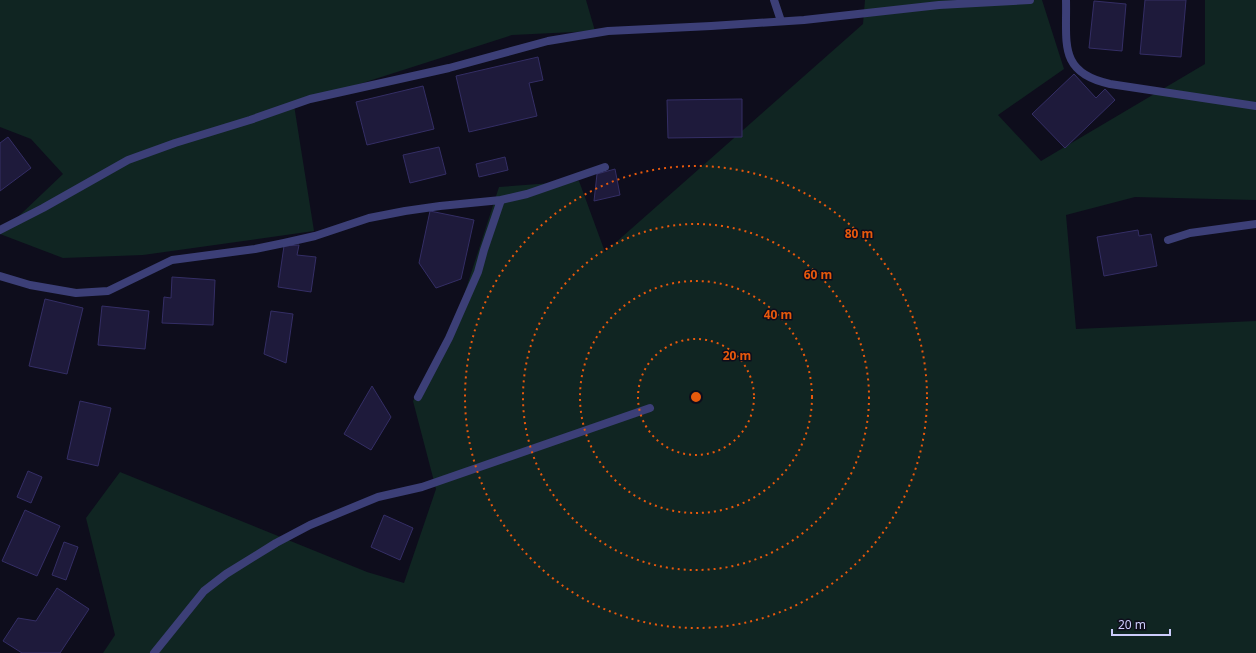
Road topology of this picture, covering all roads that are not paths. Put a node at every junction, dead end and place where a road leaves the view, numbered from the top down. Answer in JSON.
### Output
{"nodes":[{"id":1,"x":774,"y":0,"type":"edge"},
{"id":2,"x":1030,"y":0,"type":"edge"},
{"id":3,"x":1066,"y":0,"type":"edge"},
{"id":4,"x":781,"y":21,"type":"junction"},
{"id":5,"x":1256,"y":106,"type":"edge"},
{"id":6,"x":605,"y":167,"type":"dead end"},
{"id":7,"x":501,"y":200,"type":"junction"},
{"id":8,"x":1256,"y":224,"type":"edge"},
{"id":9,"x":0,"y":230,"type":"edge"},
{"id":10,"x":1168,"y":240,"type":"dead end"},
{"id":11,"x":0,"y":276,"type":"edge"},
{"id":12,"x":418,"y":397,"type":"dead end"},
{"id":13,"x":650,"y":408,"type":"dead end"},
{"id":14,"x":154,"y":653,"type":"edge"}],
"edges":[{"from":1,"to":4,"type":"street"},
{"from":2,"to":4,"type":"street"},
{"from":3,"to":5,"type":"street"},
{"from":4,"to":9,"type":"street"},
{"from":6,"to":7,"type":"street"},
{"from":7,"to":11,"type":"street"},
{"from":7,"to":12,"type":"street"},
{"from":8,"to":10,"type":"street"},
{"from":13,"to":14,"type":"street"}]}
